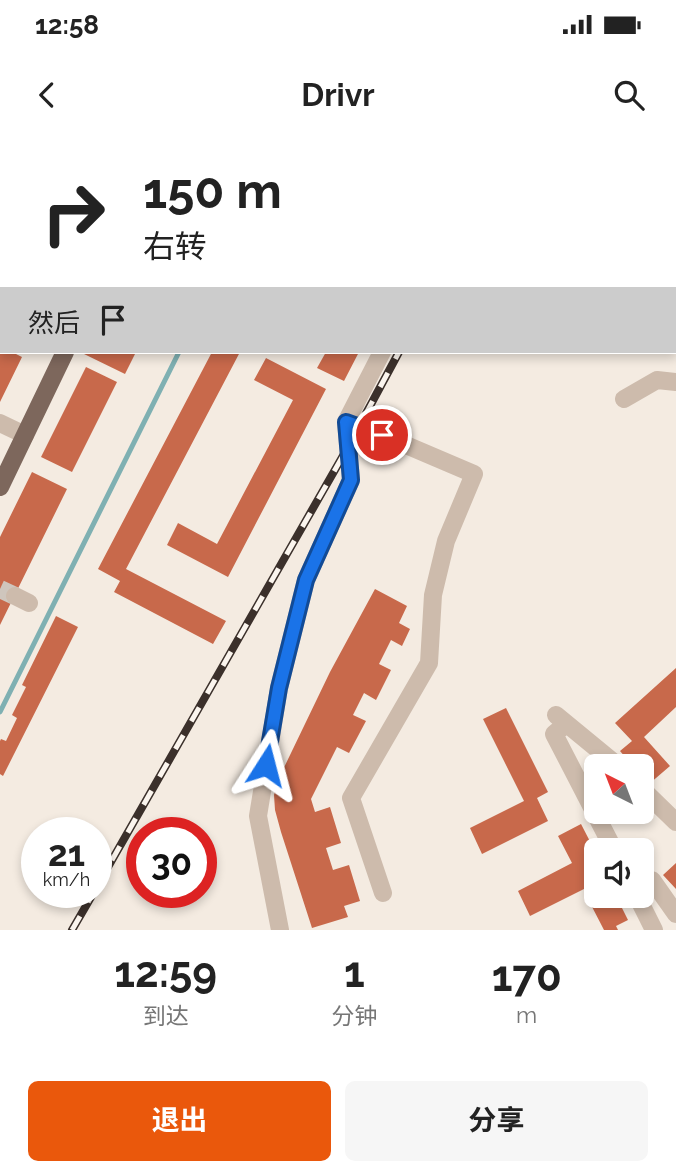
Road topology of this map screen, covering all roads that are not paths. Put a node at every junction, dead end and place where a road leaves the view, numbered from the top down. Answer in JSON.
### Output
{"nodes":[{"id":1,"x":64,"y":354,"type":"edge"},
{"id":2,"x":381,"y":354,"type":"edge"},
{"id":3,"x":676,"y":382,"type":"edge"},
{"id":4,"x":624,"y":399,"type":"dead end"},
{"id":5,"x":346,"y":422,"type":"junction"},
{"id":6,"x":0,"y":423,"type":"edge"},
{"id":7,"x":25,"y":436,"type":"junction"},
{"id":8,"x":0,"y":487,"type":"edge"},
{"id":9,"x":603,"y":754,"type":"edge"},
{"id":10,"x":584,"y":792,"type":"edge"},
{"id":11,"x":654,"y":801,"type":"edge"},
{"id":12,"x":676,"y":822,"type":"edge"},
{"id":13,"x":654,"y":883,"type":"edge"},
{"id":14,"x":383,"y":893,"type":"dead end"},
{"id":15,"x":643,"y":908,"type":"edge"},
{"id":16,"x":676,"y":914,"type":"edge"},
{"id":17,"x":280,"y":930,"type":"edge"},
{"id":18,"x":654,"y":930,"type":"edge"}],
"edges":[{"from":1,"to":7,"type":"main road"},
{"from":2,"to":5,"type":"street"},
{"from":3,"to":4,"type":"street"},
{"from":5,"to":14,"type":"street"},
{"from":5,"to":17,"type":"street"},
{"from":6,"to":7,"type":"street"},
{"from":7,"to":8,"type":"main road"},
{"from":9,"to":10,"type":"street"},
{"from":11,"to":12,"type":"street"},
{"from":13,"to":16,"type":"street"},
{"from":15,"to":18,"type":"street"}]}
